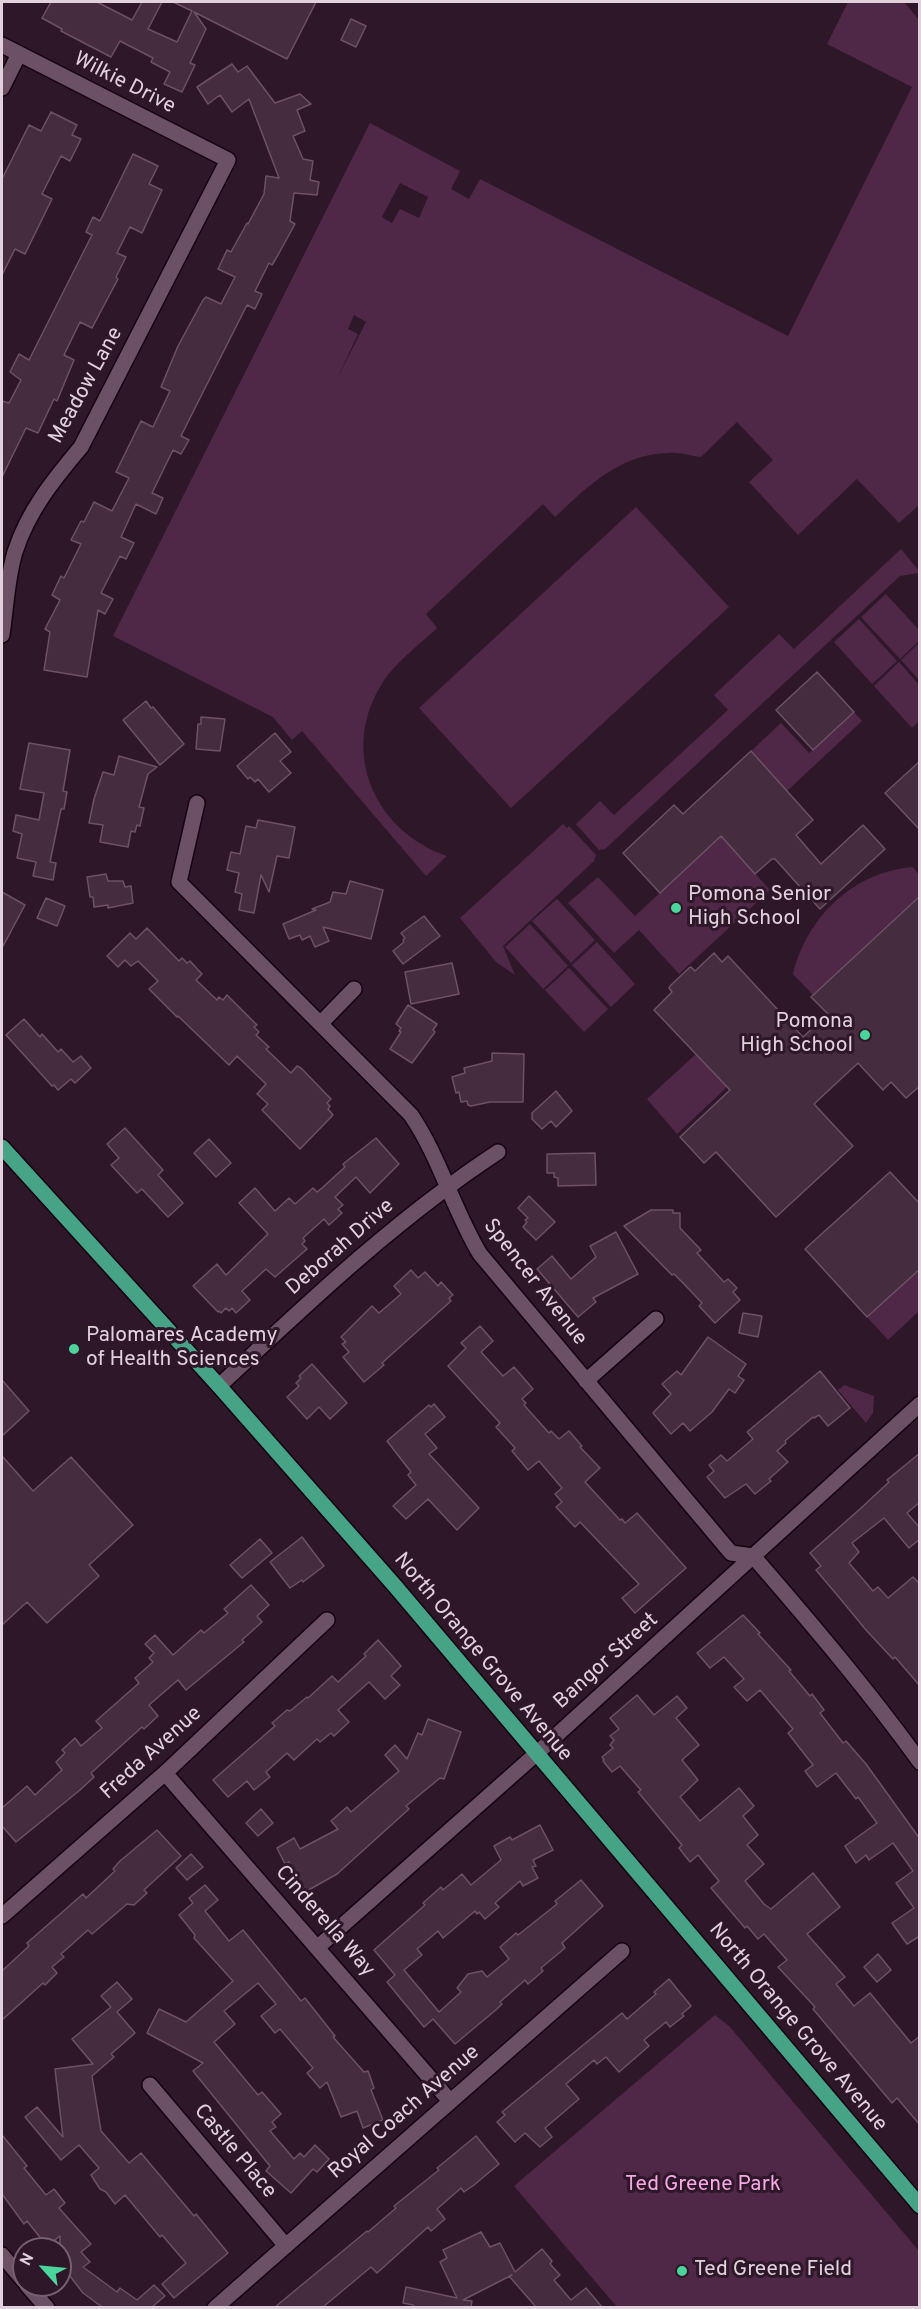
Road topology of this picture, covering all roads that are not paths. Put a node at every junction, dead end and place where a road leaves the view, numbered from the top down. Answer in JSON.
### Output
{"nodes":[{"id":1,"x":2,"y":45,"type":"edge"},
{"id":2,"x":19,"y":54,"type":"junction"},
{"id":3,"x":2,"y":88,"type":"edge"},
{"id":4,"x":228,"y":160,"type":"joint"},
{"id":5,"x":2,"y":634,"type":"edge"},
{"id":6,"x":197,"y":803,"type":"dead end"},
{"id":7,"x":354,"y":989,"type":"dead end"},
{"id":8,"x":321,"y":1023,"type":"junction"},
{"id":9,"x":2,"y":1147,"type":"edge"},
{"id":10,"x":498,"y":1152,"type":"dead end"},
{"id":11,"x":448,"y":1187,"type":"junction"},
{"id":12,"x":656,"y":1318,"type":"dead end"},
{"id":13,"x":586,"y":1381,"type":"junction"},
{"id":14,"x":219,"y":1386,"type":"junction"},
{"id":15,"x":920,"y":1404,"type":"edge"},
{"id":16,"x":753,"y":1556,"type":"junction"},
{"id":17,"x":327,"y":1620,"type":"dead end"},
{"id":18,"x":536,"y":1754,"type":"junction"},
{"id":19,"x":920,"y":1762,"type":"edge"},
{"id":20,"x":165,"y":1773,"type":"junction"},
{"id":21,"x":2,"y":1916,"type":"edge"},
{"id":22,"x":318,"y":1947,"type":"junction"},
{"id":23,"x":622,"y":1951,"type":"dead end"},
{"id":24,"x":150,"y":2085,"type":"dead end"},
{"id":25,"x":450,"y":2101,"type":"junction"},
{"id":26,"x":920,"y":2205,"type":"edge"},
{"id":27,"x":286,"y":2246,"type":"junction"},
{"id":28,"x":2,"y":2255,"type":"edge"},
{"id":29,"x":12,"y":2267,"type":"edge"},
{"id":30,"x":215,"y":2307,"type":"edge"}],
"edges":[{"from":1,"to":2,"type":"street","name":"Wilkie Drive"},
{"from":2,"to":3,"type":"street"},
{"from":2,"to":4,"type":"street","name":"Wilkie Drive"},
{"from":4,"to":5,"type":"street","name":"Meadow Lane"},
{"from":6,"to":8,"type":"street","name":"Spencer Avenue"},
{"from":7,"to":8,"type":"street"},
{"from":8,"to":11,"type":"street","name":"Spencer Avenue"},
{"from":9,"to":14,"type":"main road","name":"North Orange Grove Avenue"},
{"from":10,"to":11,"type":"street","name":"Deborah Drive"},
{"from":11,"to":13,"type":"street","name":"Spencer Avenue"},
{"from":11,"to":14,"type":"street","name":"Deborah Drive"},
{"from":12,"to":13,"type":"street"},
{"from":13,"to":16,"type":"street","name":"Spencer Avenue"},
{"from":14,"to":18,"type":"main road","name":"North Orange Grove Avenue"},
{"from":15,"to":16,"type":"street","name":"Bangor Street"},
{"from":16,"to":18,"type":"street","name":"Bangor Street"},
{"from":16,"to":19,"type":"street"},
{"from":17,"to":20,"type":"street","name":"Freda Avenue"},
{"from":18,"to":22,"type":"street","name":"Bangor Street"},
{"from":18,"to":26,"type":"main road","name":"North Orange Grove Avenue"},
{"from":20,"to":21,"type":"street","name":"Freda Avenue"},
{"from":20,"to":22,"type":"street","name":"Cinderella Way"},
{"from":22,"to":25,"type":"street","name":"Cinderella Way"},
{"from":23,"to":25,"type":"street","name":"Royal Coach Avenue"},
{"from":24,"to":27,"type":"street","name":"Castle Place"},
{"from":25,"to":27,"type":"street","name":"Royal Coach Avenue"},
{"from":27,"to":30,"type":"street","name":"Royal Coach Avenue"},
{"from":28,"to":29,"type":"street"}]}
